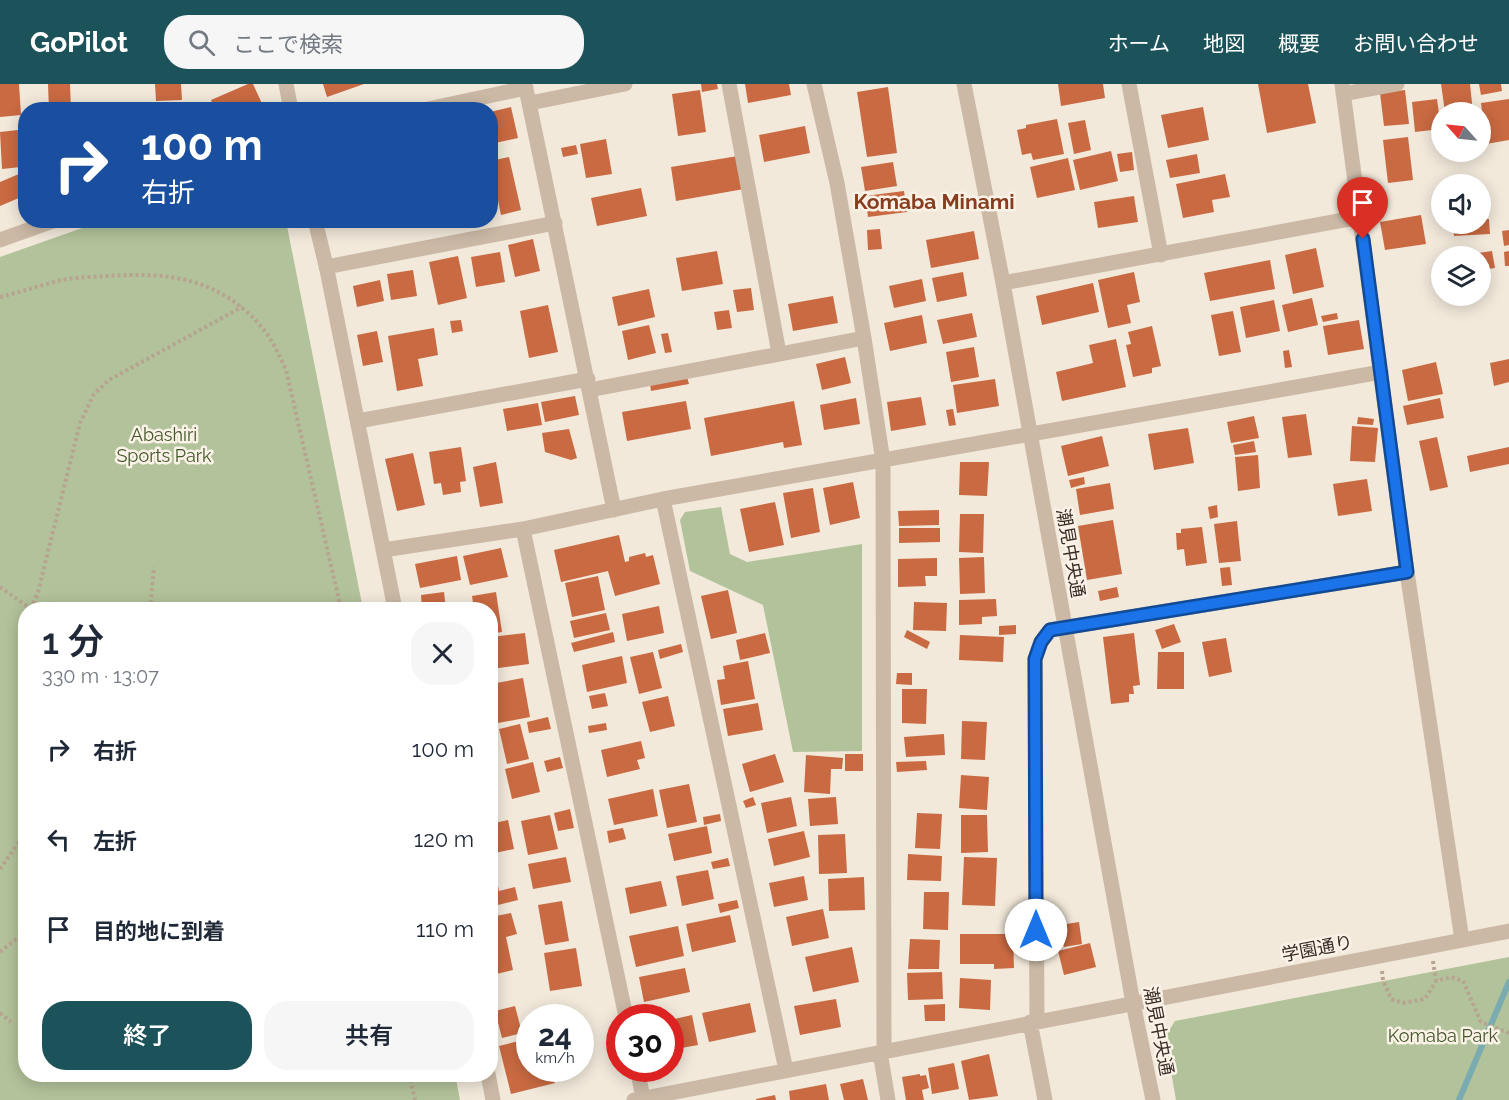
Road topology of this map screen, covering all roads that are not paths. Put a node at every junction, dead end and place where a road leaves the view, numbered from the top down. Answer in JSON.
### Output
{"nodes":[{"id":1,"x":286,"y":84,"type":"edge"},
{"id":2,"x":626,"y":84,"type":"edge"},
{"id":3,"x":729,"y":84,"type":"edge"},
{"id":4,"x":814,"y":84,"type":"edge"},
{"id":5,"x":964,"y":84,"type":"edge"},
{"id":6,"x":1129,"y":84,"type":"edge"},
{"id":7,"x":1397,"y":84,"type":"edge"},
{"id":8,"x":1343,"y":89,"type":"edge"},
{"id":9,"x":527,"y":92,"type":"edge"},
{"id":10,"x":289,"y":102,"type":"edge"},
{"id":11,"x":469,"y":102,"type":"edge"},
{"id":12,"x":1360,"y":217,"type":"junction"},
{"id":13,"x":555,"y":223,"type":"junction"},
{"id":14,"x":34,"y":228,"type":"edge"},
{"id":15,"x":317,"y":228,"type":"edge"},
{"id":16,"x":0,"y":240,"type":"edge"},
{"id":17,"x":1161,"y":255,"type":"junction"},
{"id":18,"x":326,"y":267,"type":"junction"},
{"id":19,"x":1003,"y":283,"type":"junction"},
{"id":20,"x":864,"y":338,"type":"junction"},
{"id":21,"x":779,"y":353,"type":"junction"},
{"id":22,"x":1381,"y":372,"type":"junction"},
{"id":23,"x":588,"y":385,"type":"junction"},
{"id":24,"x":358,"y":421,"type":"junction"},
{"id":25,"x":1030,"y":435,"type":"junction"},
{"id":26,"x":883,"y":461,"type":"junction"},
{"id":27,"x":663,"y":499,"type":"junction"},
{"id":28,"x":614,"y":510,"type":"junction"},
{"id":29,"x":523,"y":529,"type":"junction"},
{"id":30,"x":383,"y":550,"type":"junction"},
{"id":31,"x":1407,"y":572,"type":"junction"},
{"id":32,"x":394,"y":602,"type":"edge"},
{"id":33,"x":1065,"y":628,"type":"junction"},
{"id":34,"x":1509,"y":931,"type":"edge"},
{"id":35,"x":1462,"y":940,"type":"junction"},
{"id":36,"x":623,"y":1004,"type":"edge"},
{"id":37,"x":1133,"y":1004,"type":"junction"},
{"id":38,"x":1033,"y":1022,"type":"junction"},
{"id":39,"x":882,"y":1051,"type":"junction"},
{"id":40,"x":786,"y":1070,"type":"junction"},
{"id":41,"x":490,"y":1082,"type":"edge"},
{"id":42,"x":637,"y":1082,"type":"edge"},
{"id":43,"x":691,"y":1094,"type":"edge"},
{"id":44,"x":638,"y":1099,"type":"edge"},
{"id":45,"x":493,"y":1100,"type":"edge"},
{"id":46,"x":888,"y":1100,"type":"edge"},
{"id":47,"x":1045,"y":1100,"type":"edge"},
{"id":48,"x":1153,"y":1100,"type":"edge"}],
"edges":[{"from":1,"to":10,"type":"street"},
{"from":2,"to":9,"type":"street"},
{"from":3,"to":21,"type":"street"},
{"from":4,"to":20,"type":"street"},
{"from":5,"to":19,"type":"street","name":"潮見中央通"},
{"from":6,"to":17,"type":"street"},
{"from":7,"to":8,"type":"street"},
{"from":8,"to":12,"type":"street"},
{"from":9,"to":11,"type":"street"},
{"from":9,"to":13,"type":"street"},
{"from":12,"to":17,"type":"street"},
{"from":12,"to":22,"type":"street"},
{"from":13,"to":18,"type":"street"},
{"from":13,"to":23,"type":"street"},
{"from":14,"to":16,"type":"street"},
{"from":15,"to":18,"type":"street"},
{"from":17,"to":19,"type":"street"},
{"from":18,"to":24,"type":"street"},
{"from":19,"to":25,"type":"street","name":"潮見中央通"},
{"from":20,"to":21,"type":"street"},
{"from":20,"to":26,"type":"street"},
{"from":21,"to":23,"type":"street"},
{"from":22,"to":25,"type":"street"},
{"from":22,"to":31,"type":"street"},
{"from":23,"to":24,"type":"street"},
{"from":23,"to":28,"type":"street"},
{"from":24,"to":30,"type":"street"},
{"from":25,"to":26,"type":"street"},
{"from":25,"to":33,"type":"street","name":"潮見中央通"},
{"from":26,"to":27,"type":"street"},
{"from":26,"to":39,"type":"street"},
{"from":27,"to":28,"type":"street"},
{"from":27,"to":40,"type":"street"},
{"from":28,"to":29,"type":"street"},
{"from":29,"to":30,"type":"street"},
{"from":29,"to":36,"type":"street"},
{"from":30,"to":32,"type":"street"},
{"from":31,"to":33,"type":"street"},
{"from":31,"to":35,"type":"street"},
{"from":33,"to":37,"type":"street","name":"潮見中央通"},
{"from":33,"to":38,"type":"street"},
{"from":34,"to":35,"type":"street","name":"学園通り"},
{"from":35,"to":37,"type":"street","name":"学園通り"},
{"from":37,"to":38,"type":"street","name":"学園通り"},
{"from":37,"to":48,"type":"street","name":"潮見中央通"},
{"from":38,"to":39,"type":"street","name":"学園通り"},
{"from":38,"to":47,"type":"street"},
{"from":39,"to":40,"type":"street","name":"学園通り"},
{"from":39,"to":46,"type":"street"},
{"from":40,"to":43,"type":"street","name":"学園通り"},
{"from":41,"to":45,"type":"street"},
{"from":42,"to":44,"type":"street"},
{"from":43,"to":44,"type":"street","name":"学園通り"}]}
